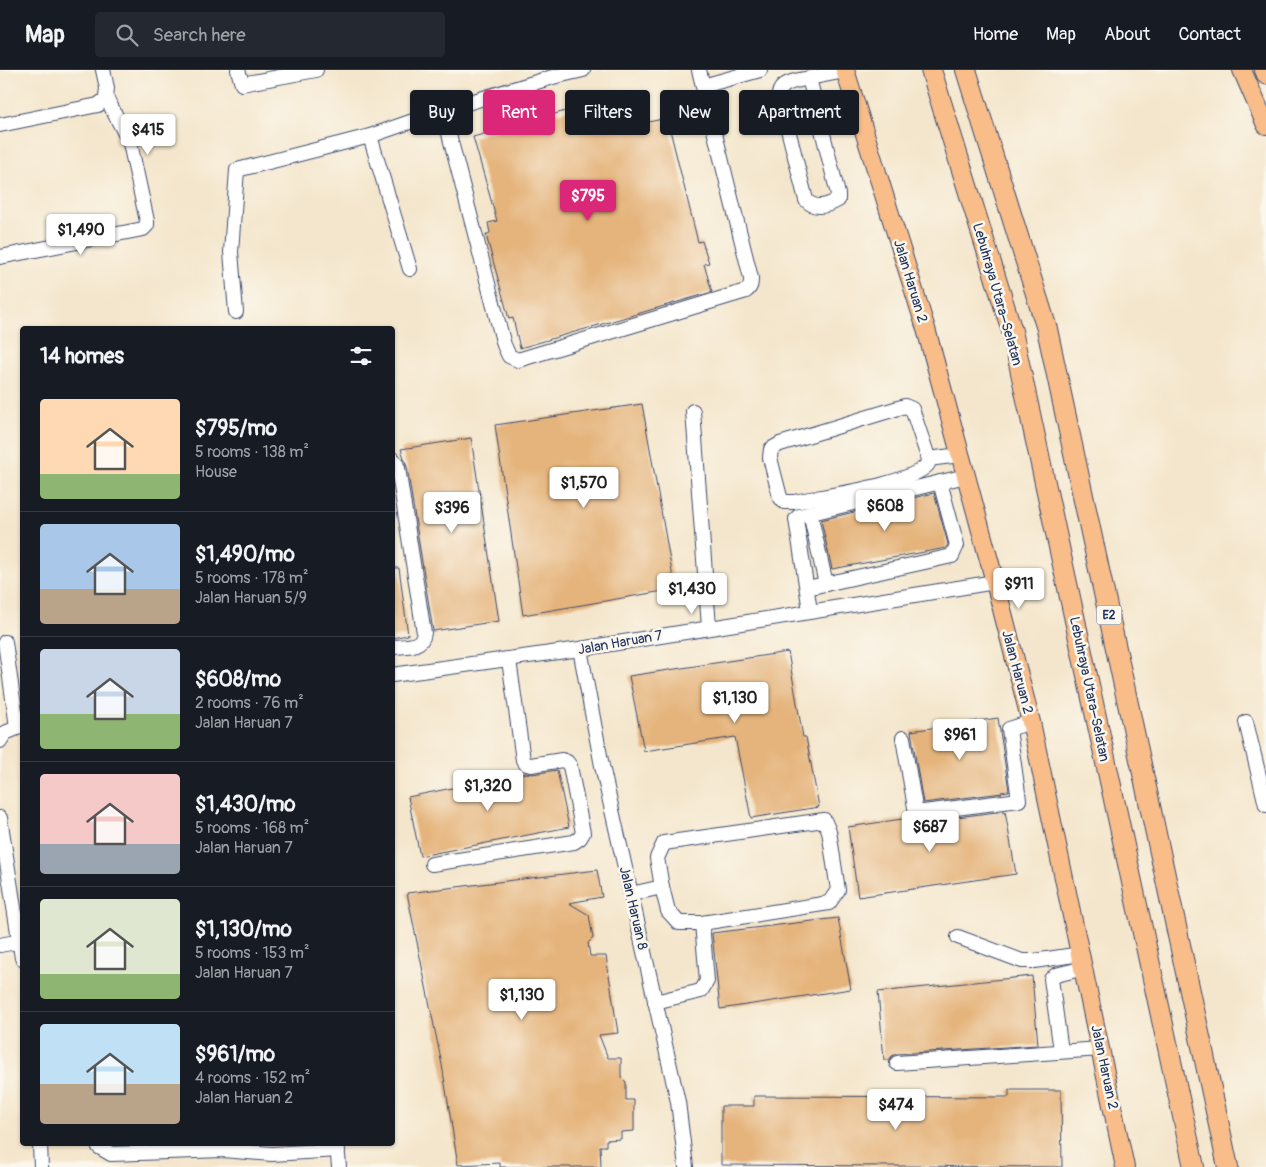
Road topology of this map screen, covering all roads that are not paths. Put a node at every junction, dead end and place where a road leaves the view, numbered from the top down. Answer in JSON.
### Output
{"nodes":[{"id":1,"x":103,"y":70,"type":"edge"},
{"id":2,"x":238,"y":70,"type":"edge"},
{"id":3,"x":316,"y":70,"type":"edge"},
{"id":4,"x":583,"y":70,"type":"edge"},
{"id":5,"x":699,"y":70,"type":"edge"},
{"id":6,"x":760,"y":70,"type":"edge"},
{"id":7,"x":931,"y":70,"type":"edge"},
{"id":8,"x":966,"y":70,"type":"edge"},
{"id":9,"x":1242,"y":70,"type":"edge"},
{"id":10,"x":1264,"y":70,"type":"edge"},
{"id":11,"x":845,"y":71,"type":"edge"},
{"id":12,"x":1266,"y":75,"type":"edge"},
{"id":13,"x":809,"y":78,"type":"junction"},
{"id":14,"x":703,"y":86,"type":"junction"},
{"id":15,"x":106,"y":97,"type":"junction"},
{"id":16,"x":473,"y":101,"type":"edge"},
{"id":17,"x":410,"y":122,"type":"edge"},
{"id":18,"x":1266,"y":125,"type":"edge"},
{"id":19,"x":0,"y":126,"type":"edge"},
{"id":20,"x":449,"y":135,"type":"edge"},
{"id":21,"x":370,"y":136,"type":"junction"},
{"id":22,"x":0,"y":257,"type":"edge"},
{"id":23,"x":410,"y":270,"type":"dead end"},
{"id":24,"x":236,"y":312,"type":"dead end"},
{"id":25,"x":693,"y":411,"type":"dead end"},
{"id":26,"x":960,"y":455,"type":"junction"},
{"id":27,"x":928,"y":459,"type":"junction"},
{"id":28,"x":395,"y":462,"type":"edge"},
{"id":29,"x":966,"y":476,"type":"junction"},
{"id":30,"x":940,"y":482,"type":"junction"},
{"id":31,"x":810,"y":513,"type":"junction"},
{"id":32,"x":995,"y":582,"type":"junction"},
{"id":33,"x":826,"y":584,"type":"junction"},
{"id":34,"x":807,"y":588,"type":"junction"},
{"id":35,"x":810,"y":611,"type":"junction"},
{"id":36,"x":709,"y":627,"type":"junction"},
{"id":37,"x":5,"y":642,"type":"dead end"},
{"id":38,"x":395,"y":647,"type":"edge"},
{"id":39,"x":580,"y":649,"type":"junction"},
{"id":40,"x":509,"y":660,"type":"junction"},
{"id":41,"x":395,"y":675,"type":"edge"},
{"id":42,"x":1031,"y":722,"type":"junction"},
{"id":43,"x":1246,"y":722,"type":"dead end"},
{"id":44,"x":20,"y":726,"type":"edge"},
{"id":45,"x":903,"y":738,"type":"dead end"},
{"id":46,"x":0,"y":741,"type":"edge"},
{"id":47,"x":1266,"y":804,"type":"edge"},
{"id":48,"x":0,"y":818,"type":"edge"},
{"id":49,"x":2,"y":852,"type":"edge"},
{"id":50,"x":432,"y":864,"type":"dead end"},
{"id":51,"x":662,"y":887,"type":"junction"},
{"id":52,"x":631,"y":894,"type":"junction"},
{"id":53,"x":702,"y":923,"type":"junction"},
{"id":54,"x":20,"y":936,"type":"edge"},
{"id":55,"x":958,"y":937,"type":"dead end"},
{"id":56,"x":20,"y":941,"type":"edge"},
{"id":57,"x":0,"y":944,"type":"edge"},
{"id":58,"x":1082,"y":961,"type":"junction"},
{"id":59,"x":655,"y":1002,"type":"junction"},
{"id":60,"x":1101,"y":1049,"type":"junction"},
{"id":61,"x":1061,"y":1051,"type":"junction"},
{"id":62,"x":897,"y":1063,"type":"dead end"},
{"id":63,"x":40,"y":1146,"type":"edge"},
{"id":64,"x":99,"y":1146,"type":"edge"},
{"id":65,"x":338,"y":1147,"type":"edge"},
{"id":66,"x":41,"y":1167,"type":"edge"},
{"id":67,"x":339,"y":1167,"type":"edge"},
{"id":68,"x":686,"y":1167,"type":"edge"},
{"id":69,"x":1124,"y":1167,"type":"edge"},
{"id":70,"x":1194,"y":1167,"type":"edge"},
{"id":71,"x":1228,"y":1167,"type":"edge"}],
"edges":[{"from":1,"to":15,"type":"street"},
{"from":2,"to":3,"type":"street"},
{"from":4,"to":16,"type":"street"},
{"from":5,"to":14,"type":"street"},
{"from":6,"to":14,"type":"street"},
{"from":7,"to":70,"type":"highway","name":"Lebuhraya Utara–Selatan","number":"E2"},
{"from":8,"to":71,"type":"highway","number":"E2"},
{"from":9,"to":18,"type":"main road"},
{"from":10,"to":12,"type":"main road"},
{"from":11,"to":13,"type":"street"},
{"from":11,"to":26,"type":"main road","name":"Jalan Haruan 2"},
{"from":13,"to":13,"type":"street"},
{"from":14,"to":20,"type":"street"},
{"from":15,"to":19,"type":"street"},
{"from":15,"to":22,"type":"street"},
{"from":17,"to":21,"type":"street"},
{"from":21,"to":23,"type":"street"},
{"from":21,"to":24,"type":"street"},
{"from":25,"to":36,"type":"street"},
{"from":26,"to":27,"type":"street"},
{"from":26,"to":29,"type":"main road","name":"Jalan Haruan 2"},
{"from":27,"to":27,"type":"street"},
{"from":28,"to":38,"type":"street"},
{"from":29,"to":30,"type":"street"},
{"from":29,"to":32,"type":"main road","name":"Jalan Haruan 2"},
{"from":30,"to":31,"type":"street"},
{"from":30,"to":33,"type":"street"},
{"from":31,"to":33,"type":"street"},
{"from":31,"to":34,"type":"street"},
{"from":32,"to":35,"type":"street","name":"Jalan Haruan 7"},
{"from":32,"to":42,"type":"main road","name":"Jalan Haruan 2"},
{"from":33,"to":34,"type":"street"},
{"from":34,"to":35,"type":"street"},
{"from":35,"to":36,"type":"street","name":"Jalan Haruan 7"},
{"from":36,"to":39,"type":"street","name":"Jalan Haruan 7"},
{"from":37,"to":44,"type":"street"},
{"from":39,"to":40,"type":"street","name":"Jalan Haruan 7"},
{"from":39,"to":52,"type":"street","name":"Jalan Haruan 8"},
{"from":40,"to":41,"type":"street","name":"Jalan Haruan 7"},
{"from":40,"to":50,"type":"street"},
{"from":42,"to":45,"type":"street"},
{"from":42,"to":58,"type":"main road","name":"Jalan Haruan 2"},
{"from":43,"to":47,"type":"street"},
{"from":44,"to":46,"type":"street"},
{"from":48,"to":49,"type":"street"},
{"from":49,"to":54,"type":"street"},
{"from":51,"to":52,"type":"street"},
{"from":51,"to":53,"type":"street"},
{"from":51,"to":53,"type":"street"},
{"from":52,"to":59,"type":"street","name":"Jalan Haruan 8"},
{"from":53,"to":59,"type":"street"},
{"from":55,"to":58,"type":"street"},
{"from":56,"to":57,"type":"street"},
{"from":58,"to":60,"type":"main road","name":"Jalan Haruan 2"},
{"from":58,"to":61,"type":"street"},
{"from":59,"to":68,"type":"street","name":"Jalan Haruan 8"},
{"from":60,"to":61,"type":"street"},
{"from":60,"to":69,"type":"main road","name":"Jalan Haruan 2"},
{"from":61,"to":62,"type":"street"},
{"from":63,"to":66,"type":"street"},
{"from":64,"to":65,"type":"street"},
{"from":65,"to":67,"type":"street"}]}
